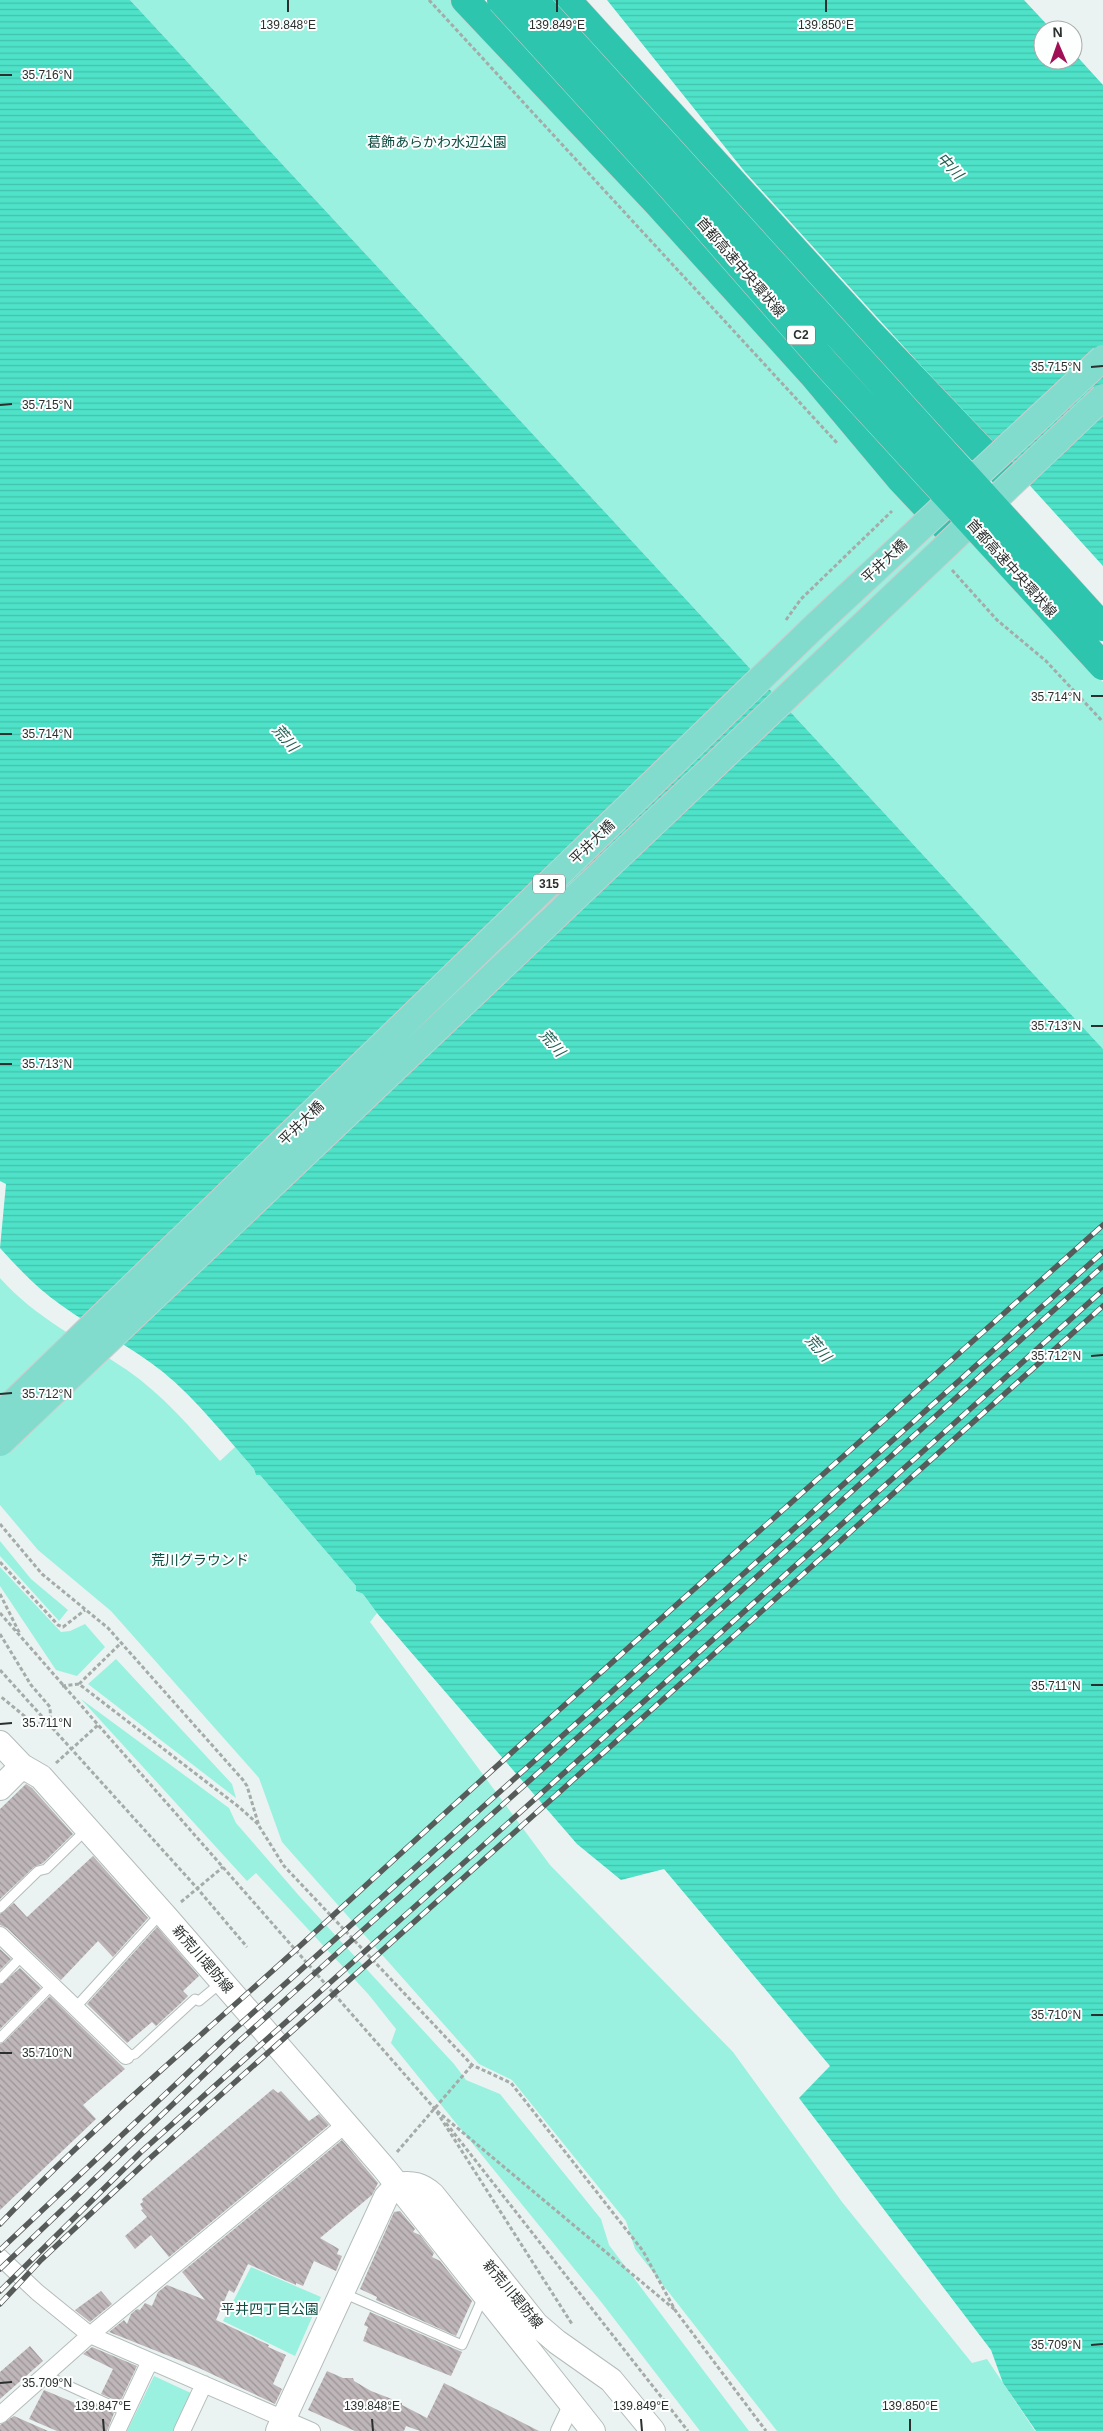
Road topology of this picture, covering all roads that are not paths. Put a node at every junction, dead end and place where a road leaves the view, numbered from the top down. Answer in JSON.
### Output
{"nodes":[{"id":1,"x":466,"y":0,"type":"edge"},
{"id":2,"x":501,"y":0,"type":"edge"},
{"id":3,"x":534,"y":0,"type":"edge"},
{"id":4,"x":567,"y":0,"type":"edge"},
{"id":5,"x":1103,"y":358,"type":"edge"},
{"id":6,"x":1103,"y":396,"type":"edge"},
{"id":7,"x":992,"y":462,"type":"junction"},
{"id":8,"x":1012,"y":482,"type":"junction"},
{"id":9,"x":934,"y":514,"type":"junction"},
{"id":10,"x":954,"y":536,"type":"junction"},
{"id":11,"x":1103,"y":627,"type":"edge"},
{"id":12,"x":1103,"y":666,"type":"edge"},
{"id":13,"x":0,"y":1415,"type":"edge"},
{"id":14,"x":0,"y":1443,"type":"edge"},
{"id":15,"x":0,"y":1743,"type":"edge"},
{"id":16,"x":22,"y":1766,"type":"junction"},
{"id":17,"x":0,"y":1788,"type":"edge"},
{"id":18,"x":88,"y":1829,"type":"junction"},
{"id":19,"x":0,"y":1908,"type":"edge"},
{"id":20,"x":165,"y":1916,"type":"junction"},
{"id":21,"x":0,"y":1935,"type":"edge"},
{"id":22,"x":22,"y":1956,"type":"junction"},
{"id":23,"x":0,"y":1979,"type":"edge"},
{"id":24,"x":222,"y":1982,"type":"junction"},
{"id":25,"x":52,"y":1985,"type":"junction"},
{"id":26,"x":75,"y":2008,"type":"junction"},
{"id":27,"x":0,"y":2038,"type":"edge"},
{"id":28,"x":126,"y":2056,"type":"joint"},
{"id":29,"x":346,"y":2124,"type":"junction"},
{"id":30,"x":390,"y":2176,"type":"junction"},
{"id":31,"x":0,"y":2258,"type":"edge"},
{"id":32,"x":342,"y":2292,"type":"junction"},
{"id":33,"x":484,"y":2294,"type":"junction"},
{"id":34,"x":90,"y":2335,"type":"junction"},
{"id":35,"x":150,"y":2361,"type":"junction"},
{"id":36,"x":45,"y":2375,"type":"junction"},
{"id":37,"x":204,"y":2384,"type":"junction"},
{"id":38,"x":572,"y":2404,"type":"junction"},
{"id":39,"x":126,"y":2412,"type":"junction"},
{"id":40,"x":0,"y":2414,"type":"edge"},
{"id":41,"x":281,"y":2425,"type":"edge"},
{"id":42,"x":117,"y":2431,"type":"edge"},
{"id":43,"x":182,"y":2431,"type":"edge"},
{"id":44,"x":312,"y":2431,"type":"edge"},
{"id":45,"x":559,"y":2431,"type":"edge"},
{"id":46,"x":593,"y":2431,"type":"edge"},
{"id":47,"x":653,"y":2431,"type":"edge"}],
"edges":[{"from":1,"to":9,"type":"highway"},
{"from":2,"to":12,"type":"highway","name":"首都高速中央環状線","number":"C2","bridge":true},
{"from":3,"to":11,"type":"highway","name":"首都高速中央環状線","number":"C2","bridge":true},
{"from":4,"to":7,"type":"highway"},
{"from":5,"to":7,"type":"main road","name":"平井大橋","number":"315","bridge":true},
{"from":6,"to":8,"type":"main road","name":"平井大橋","number":"315","bridge":true},
{"from":7,"to":8,"type":"highway"},
{"from":7,"to":9,"type":"main road","name":"平井大橋","number":"315","bridge":true},
{"from":8,"to":10,"type":"main road","name":"平井大橋","number":"315","bridge":true},
{"from":9,"to":10,"type":"highway"},
{"from":9,"to":13,"type":"main road","name":"平井大橋","number":"315","bridge":true},
{"from":10,"to":14,"type":"main road","name":"平井大橋","number":"315","bridge":true},
{"from":15,"to":16,"type":"main road","name":"新荒川堤防線"},
{"from":16,"to":17,"type":"main road"},
{"from":16,"to":18,"type":"main road","name":"新荒川堤防線"},
{"from":18,"to":19,"type":"lane"},
{"from":18,"to":20,"type":"main road","name":"新荒川堤防線"},
{"from":20,"to":24,"type":"main road","name":"新荒川堤防線"},
{"from":20,"to":26,"type":"lane"},
{"from":21,"to":22,"type":"street"},
{"from":22,"to":23,"type":"lane"},
{"from":22,"to":25,"type":"street"},
{"from":24,"to":28,"type":"lane"},
{"from":24,"to":29,"type":"main road","name":"新荒川堤防線"},
{"from":25,"to":26,"type":"street"},
{"from":25,"to":27,"type":"lane"},
{"from":26,"to":28,"type":"street"},
{"from":29,"to":30,"type":"main road","name":"新荒川堤防線"},
{"from":29,"to":34,"type":"street"},
{"from":30,"to":32,"type":"main road"},
{"from":30,"to":33,"type":"main road","name":"新荒川堤防線"},
{"from":30,"to":47,"type":"main road","name":"新荒川堤防線"},
{"from":31,"to":34,"type":"street"},
{"from":32,"to":33,"type":"lane"},
{"from":32,"to":41,"type":"main road"},
{"from":33,"to":38,"type":"main road","name":"新荒川堤防線"},
{"from":34,"to":35,"type":"street"},
{"from":34,"to":36,"type":"street"},
{"from":35,"to":37,"type":"street"},
{"from":35,"to":39,"type":"street"},
{"from":36,"to":39,"type":"lane"},
{"from":36,"to":40,"type":"street"},
{"from":37,"to":41,"type":"street"},
{"from":37,"to":43,"type":"street"},
{"from":38,"to":45,"type":"street"},
{"from":38,"to":46,"type":"main road","name":"新荒川堤防線"},
{"from":39,"to":42,"type":"street"},
{"from":41,"to":44,"type":"street"}]}
